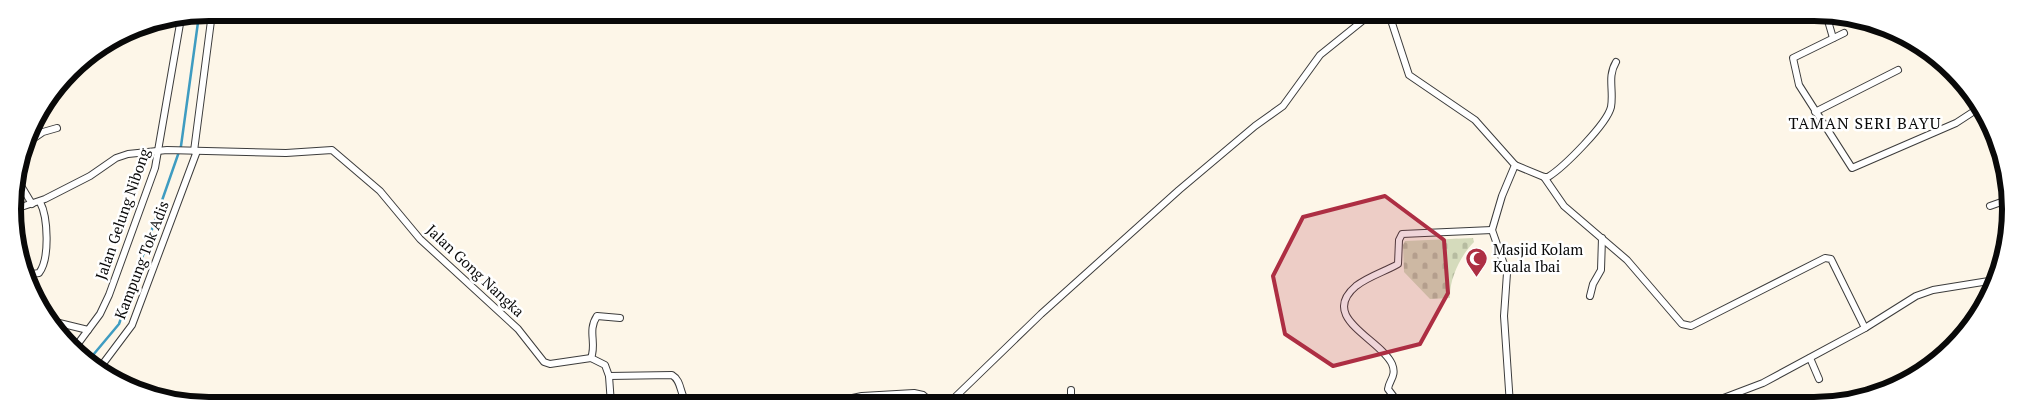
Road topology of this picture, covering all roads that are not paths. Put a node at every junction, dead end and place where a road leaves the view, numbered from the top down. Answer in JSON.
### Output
{"nodes":[{"id":1,"x":211,"y":21,"type":"edge"},
{"id":2,"x":1362,"y":21,"type":"edge"},
{"id":3,"x":1391,"y":21,"type":"edge"},
{"id":4,"x":1828,"y":22,"type":"edge"},
{"id":5,"x":180,"y":24,"type":"edge"},
{"id":6,"x":1844,"y":33,"type":"dead end"},
{"id":7,"x":1833,"y":38,"type":"junction"},
{"id":8,"x":1616,"y":62,"type":"dead end"},
{"id":9,"x":1898,"y":70,"type":"dead end"},
{"id":10,"x":1974,"y":111,"type":"edge"},
{"id":11,"x":1815,"y":112,"type":"junction"},
{"id":12,"x":57,"y":128,"type":"dead end"},
{"id":13,"x":36,"y":136,"type":"edge"},
{"id":14,"x":158,"y":151,"type":"junction"},
{"id":15,"x":194,"y":151,"type":"junction"},
{"id":16,"x":1515,"y":164,"type":"junction"},
{"id":17,"x":1544,"y":177,"type":"junction"},
{"id":18,"x":23,"y":187,"type":"edge"},
{"id":19,"x":40,"y":202,"type":"junction"},
{"id":20,"x":2001,"y":202,"type":"edge"},
{"id":21,"x":32,"y":204,"type":"junction"},
{"id":22,"x":1990,"y":206,"type":"dead end"},
{"id":23,"x":21,"y":207,"type":"edge"},
{"id":24,"x":1492,"y":230,"type":"junction"},
{"id":25,"x":1602,"y":238,"type":"junction"},
{"id":26,"x":33,"y":274,"type":"edge"},
{"id":27,"x":1987,"y":281,"type":"edge"},
{"id":28,"x":1590,"y":296,"type":"dead end"},
{"id":29,"x":620,"y":318,"type":"dead end"},
{"id":30,"x":60,"y":323,"type":"edge"},
{"id":31,"x":1865,"y":328,"type":"junction"},
{"id":32,"x":88,"y":330,"type":"junction"},
{"id":33,"x":78,"y":344,"type":"edge"},
{"id":34,"x":591,"y":358,"type":"junction"},
{"id":35,"x":1810,"y":358,"type":"junction"},
{"id":36,"x":103,"y":364,"type":"edge"},
{"id":37,"x":609,"y":376,"type":"junction"},
{"id":38,"x":1819,"y":379,"type":"dead end"},
{"id":39,"x":1071,"y":390,"type":"dead end"},
{"id":40,"x":610,"y":397,"type":"edge"},
{"id":41,"x":683,"y":397,"type":"edge"},
{"id":42,"x":857,"y":397,"type":"edge"},
{"id":43,"x":925,"y":397,"type":"edge"},
{"id":44,"x":955,"y":397,"type":"edge"},
{"id":45,"x":1072,"y":397,"type":"edge"},
{"id":46,"x":1394,"y":397,"type":"edge"},
{"id":47,"x":1509,"y":397,"type":"edge"},
{"id":48,"x":1726,"y":397,"type":"edge"}],
"edges":[{"from":1,"to":15,"type":"street","name":"Kampung Tok Adis"},
{"from":2,"to":44,"type":"street"},
{"from":3,"to":16,"type":"street"},
{"from":4,"to":7,"type":"street"},
{"from":5,"to":14,"type":"street","name":"Jalan Gelung Nibong"},
{"from":6,"to":7,"type":"street"},
{"from":7,"to":11,"type":"street"},
{"from":8,"to":17,"type":"street"},
{"from":9,"to":11,"type":"street"},
{"from":10,"to":11,"type":"street"},
{"from":12,"to":13,"type":"street"},
{"from":14,"to":15,"type":"street","name":"Jalan Gong Nangka"},
{"from":14,"to":19,"type":"street","name":"Jalan Gong Nangka"},
{"from":14,"to":32,"type":"street","name":"Jalan Gelung Nibong"},
{"from":15,"to":34,"type":"street","name":"Jalan Gong Nangka"},
{"from":15,"to":36,"type":"street","name":"Kampung Tok Adis"},
{"from":16,"to":17,"type":"street"},
{"from":16,"to":24,"type":"street"},
{"from":17,"to":25,"type":"street"},
{"from":18,"to":21,"type":"street"},
{"from":19,"to":21,"type":"street","name":"Jalan Gong Nangka"},
{"from":19,"to":26,"type":"street"},
{"from":20,"to":22,"type":"street"},
{"from":21,"to":23,"type":"street","name":"Jalan Gong Nangka"},
{"from":24,"to":46,"type":"street"},
{"from":24,"to":47,"type":"street"},
{"from":25,"to":28,"type":"street"},
{"from":25,"to":31,"type":"street"},
{"from":27,"to":31,"type":"street"},
{"from":29,"to":34,"type":"street"},
{"from":30,"to":32,"type":"street"},
{"from":31,"to":35,"type":"street"},
{"from":32,"to":33,"type":"street","name":"Jalan Gelung Nibong"},
{"from":34,"to":37,"type":"street"},
{"from":35,"to":38,"type":"street"},
{"from":35,"to":48,"type":"street"},
{"from":37,"to":40,"type":"street"},
{"from":37,"to":41,"type":"street"},
{"from":39,"to":45,"type":"street"},
{"from":42,"to":43,"type":"street"}]}
